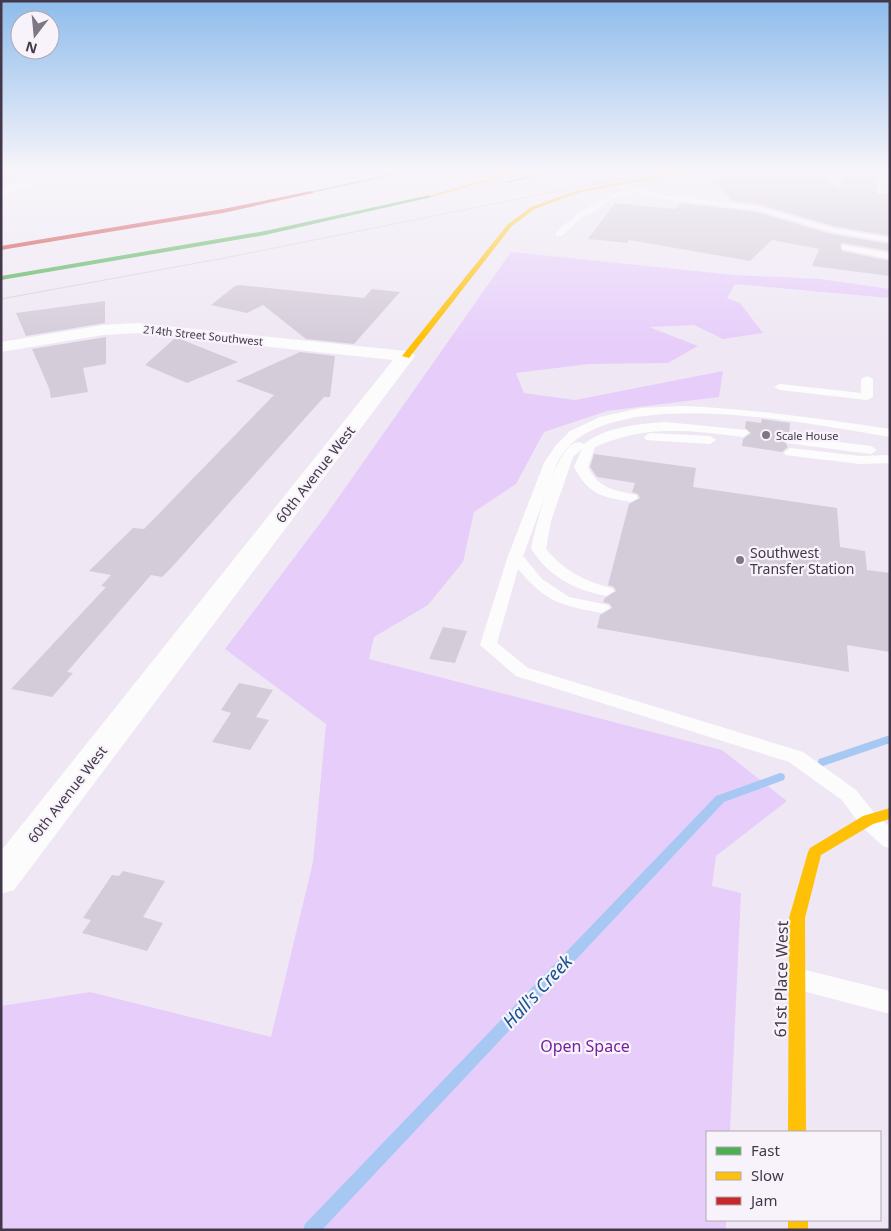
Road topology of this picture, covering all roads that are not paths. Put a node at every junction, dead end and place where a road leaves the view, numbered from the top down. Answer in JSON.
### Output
{"nodes":[{"id":1,"x":62,"y":227,"type":"edge"},
{"id":2,"x":121,"y":227,"type":"edge"},
{"id":3,"x":284,"y":227,"type":"edge"},
{"id":4,"x":508,"y":227,"type":"edge"},
{"id":5,"x":566,"y":227,"type":"edge"},
{"id":6,"x":824,"y":227,"type":"edge"},
{"id":7,"x":559,"y":234,"type":"dead end"},
{"id":8,"x":1,"y":238,"type":"edge"},
{"id":9,"x":890,"y":240,"type":"edge"},
{"id":10,"x":1,"y":248,"type":"edge"},
{"id":11,"x":845,"y":248,"type":"dead end"},
{"id":12,"x":890,"y":256,"type":"edge"},
{"id":13,"x":1,"y":278,"type":"edge"},
{"id":14,"x":1,"y":347,"type":"edge"},
{"id":15,"x":406,"y":356,"type":"junction"},
{"id":16,"x":867,"y":380,"type":"dead end"},
{"id":17,"x":780,"y":387,"type":"dead end"},
{"id":18,"x":890,"y":434,"type":"edge"},
{"id":19,"x":791,"y":440,"type":"junction"},
{"id":20,"x":890,"y":441,"type":"edge"},
{"id":21,"x":890,"y":453,"type":"edge"},
{"id":22,"x":890,"y":459,"type":"edge"},
{"id":23,"x":631,"y":498,"type":"dead end"},
{"id":24,"x":515,"y":556,"type":"junction"},
{"id":25,"x":606,"y":591,"type":"dead end"},
{"id":26,"x":602,"y":608,"type":"dead end"},
{"id":27,"x":890,"y":813,"type":"edge"},
{"id":28,"x":868,"y":820,"type":"junction"},
{"id":29,"x":890,"y":840,"type":"edge"},
{"id":30,"x":1,"y":879,"type":"edge"},
{"id":31,"x":796,"y":979,"type":"junction"},
{"id":32,"x":890,"y":1003,"type":"edge"},
{"id":33,"x":797,"y":1131,"type":"edge"}],
"edges":[{"from":1,"to":8,"type":"main road"},
{"from":2,"to":10,"type":"main road"},
{"from":3,"to":13,"type":"main road"},
{"from":4,"to":15,"type":"main road","name":"60th Avenue West"},
{"from":5,"to":7,"type":"lane"},
{"from":6,"to":9,"type":"lane"},
{"from":11,"to":12,"type":"lane"},
{"from":14,"to":15,"type":"street","name":"214th Street Southwest"},
{"from":15,"to":30,"type":"street","name":"60th Avenue West"},
{"from":16,"to":17,"type":"lane"},
{"from":18,"to":24,"type":"lane"},
{"from":19,"to":20,"type":"lane"},
{"from":19,"to":21,"type":"lane"},
{"from":19,"to":22,"type":"lane"},
{"from":23,"to":25,"type":"lane"},
{"from":24,"to":26,"type":"lane"},
{"from":24,"to":28,"type":"lane"},
{"from":27,"to":28,"type":"main road","name":"61st Place West"},
{"from":28,"to":29,"type":"lane"},
{"from":28,"to":31,"type":"main road","name":"61st Place West"},
{"from":31,"to":32,"type":"lane"},
{"from":31,"to":33,"type":"main road","name":"61st Place West"}]}
